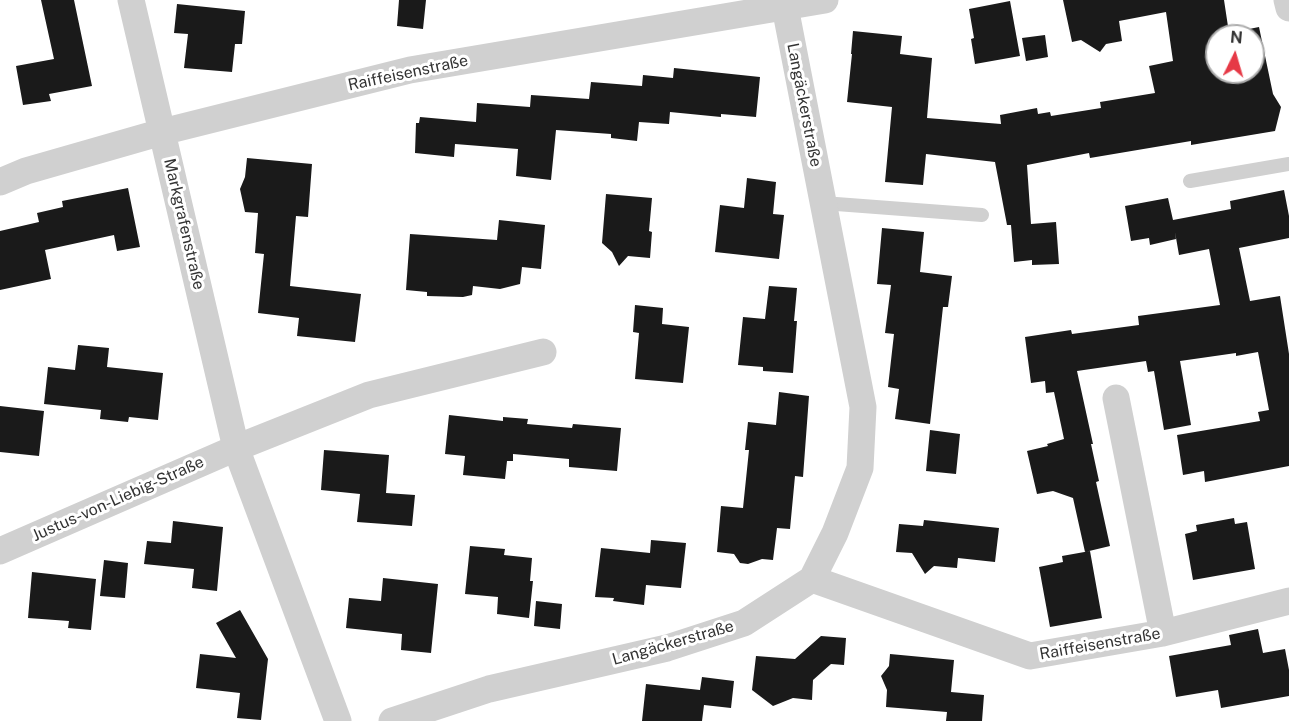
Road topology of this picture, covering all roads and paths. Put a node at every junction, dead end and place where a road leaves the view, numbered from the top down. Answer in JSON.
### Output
{"nodes":[{"id":1,"x":131,"y":0,"type":"edge"},
{"id":2,"x":825,"y":0,"type":"edge"},
{"id":3,"x":1287,"y":0,"type":"edge"},
{"id":4,"x":785,"y":7,"type":"junction"},
{"id":5,"x":1289,"y":8,"type":"edge"},
{"id":6,"x":162,"y":132,"type":"junction"},
{"id":7,"x":1289,"y":164,"type":"edge"},
{"id":8,"x":1190,"y":181,"type":"dead end"},
{"id":9,"x":0,"y":182,"type":"edge"},
{"id":10,"x":823,"y":203,"type":"junction"},
{"id":11,"x":982,"y":215,"type":"dead end"},
{"id":12,"x":543,"y":352,"type":"dead end"},
{"id":13,"x":1116,"y":398,"type":"dead end"},
{"id":14,"x":236,"y":448,"type":"junction"},
{"id":15,"x":0,"y":551,"type":"edge"},
{"id":16,"x":812,"y":579,"type":"junction"},
{"id":17,"x":1289,"y":601,"type":"edge"},
{"id":18,"x":1163,"y":633,"type":"junction"},
{"id":19,"x":338,"y":721,"type":"edge"},
{"id":20,"x":392,"y":721,"type":"edge"}],
"edges":[{"from":1,"to":6,"type":"street","name":"Markgrafenstraße"},
{"from":2,"to":4,"type":"street","name":"Raiffeisenstraße"},
{"from":3,"to":5,"type":"street"},
{"from":4,"to":6,"type":"street","name":"Raiffeisenstraße"},
{"from":4,"to":10,"type":"street","name":"Langäckerstraße"},
{"from":6,"to":9,"type":"street","name":"Raiffeisenstraße"},
{"from":6,"to":14,"type":"street","name":"Markgrafenstraße"},
{"from":7,"to":8,"type":"lane"},
{"from":10,"to":11,"type":"lane"},
{"from":10,"to":16,"type":"street","name":"Langäckerstraße"},
{"from":12,"to":14,"type":"street"},
{"from":13,"to":18,"type":"street"},
{"from":14,"to":15,"type":"street","name":"Justus-von-Liebig-Straße"},
{"from":14,"to":19,"type":"street","name":"Markgrafenstraße"},
{"from":16,"to":18,"type":"street","name":"Raiffeisenstraße"},
{"from":16,"to":20,"type":"street","name":"Langäckerstraße"},
{"from":17,"to":18,"type":"street","name":"Raiffeisenstraße"}]}
